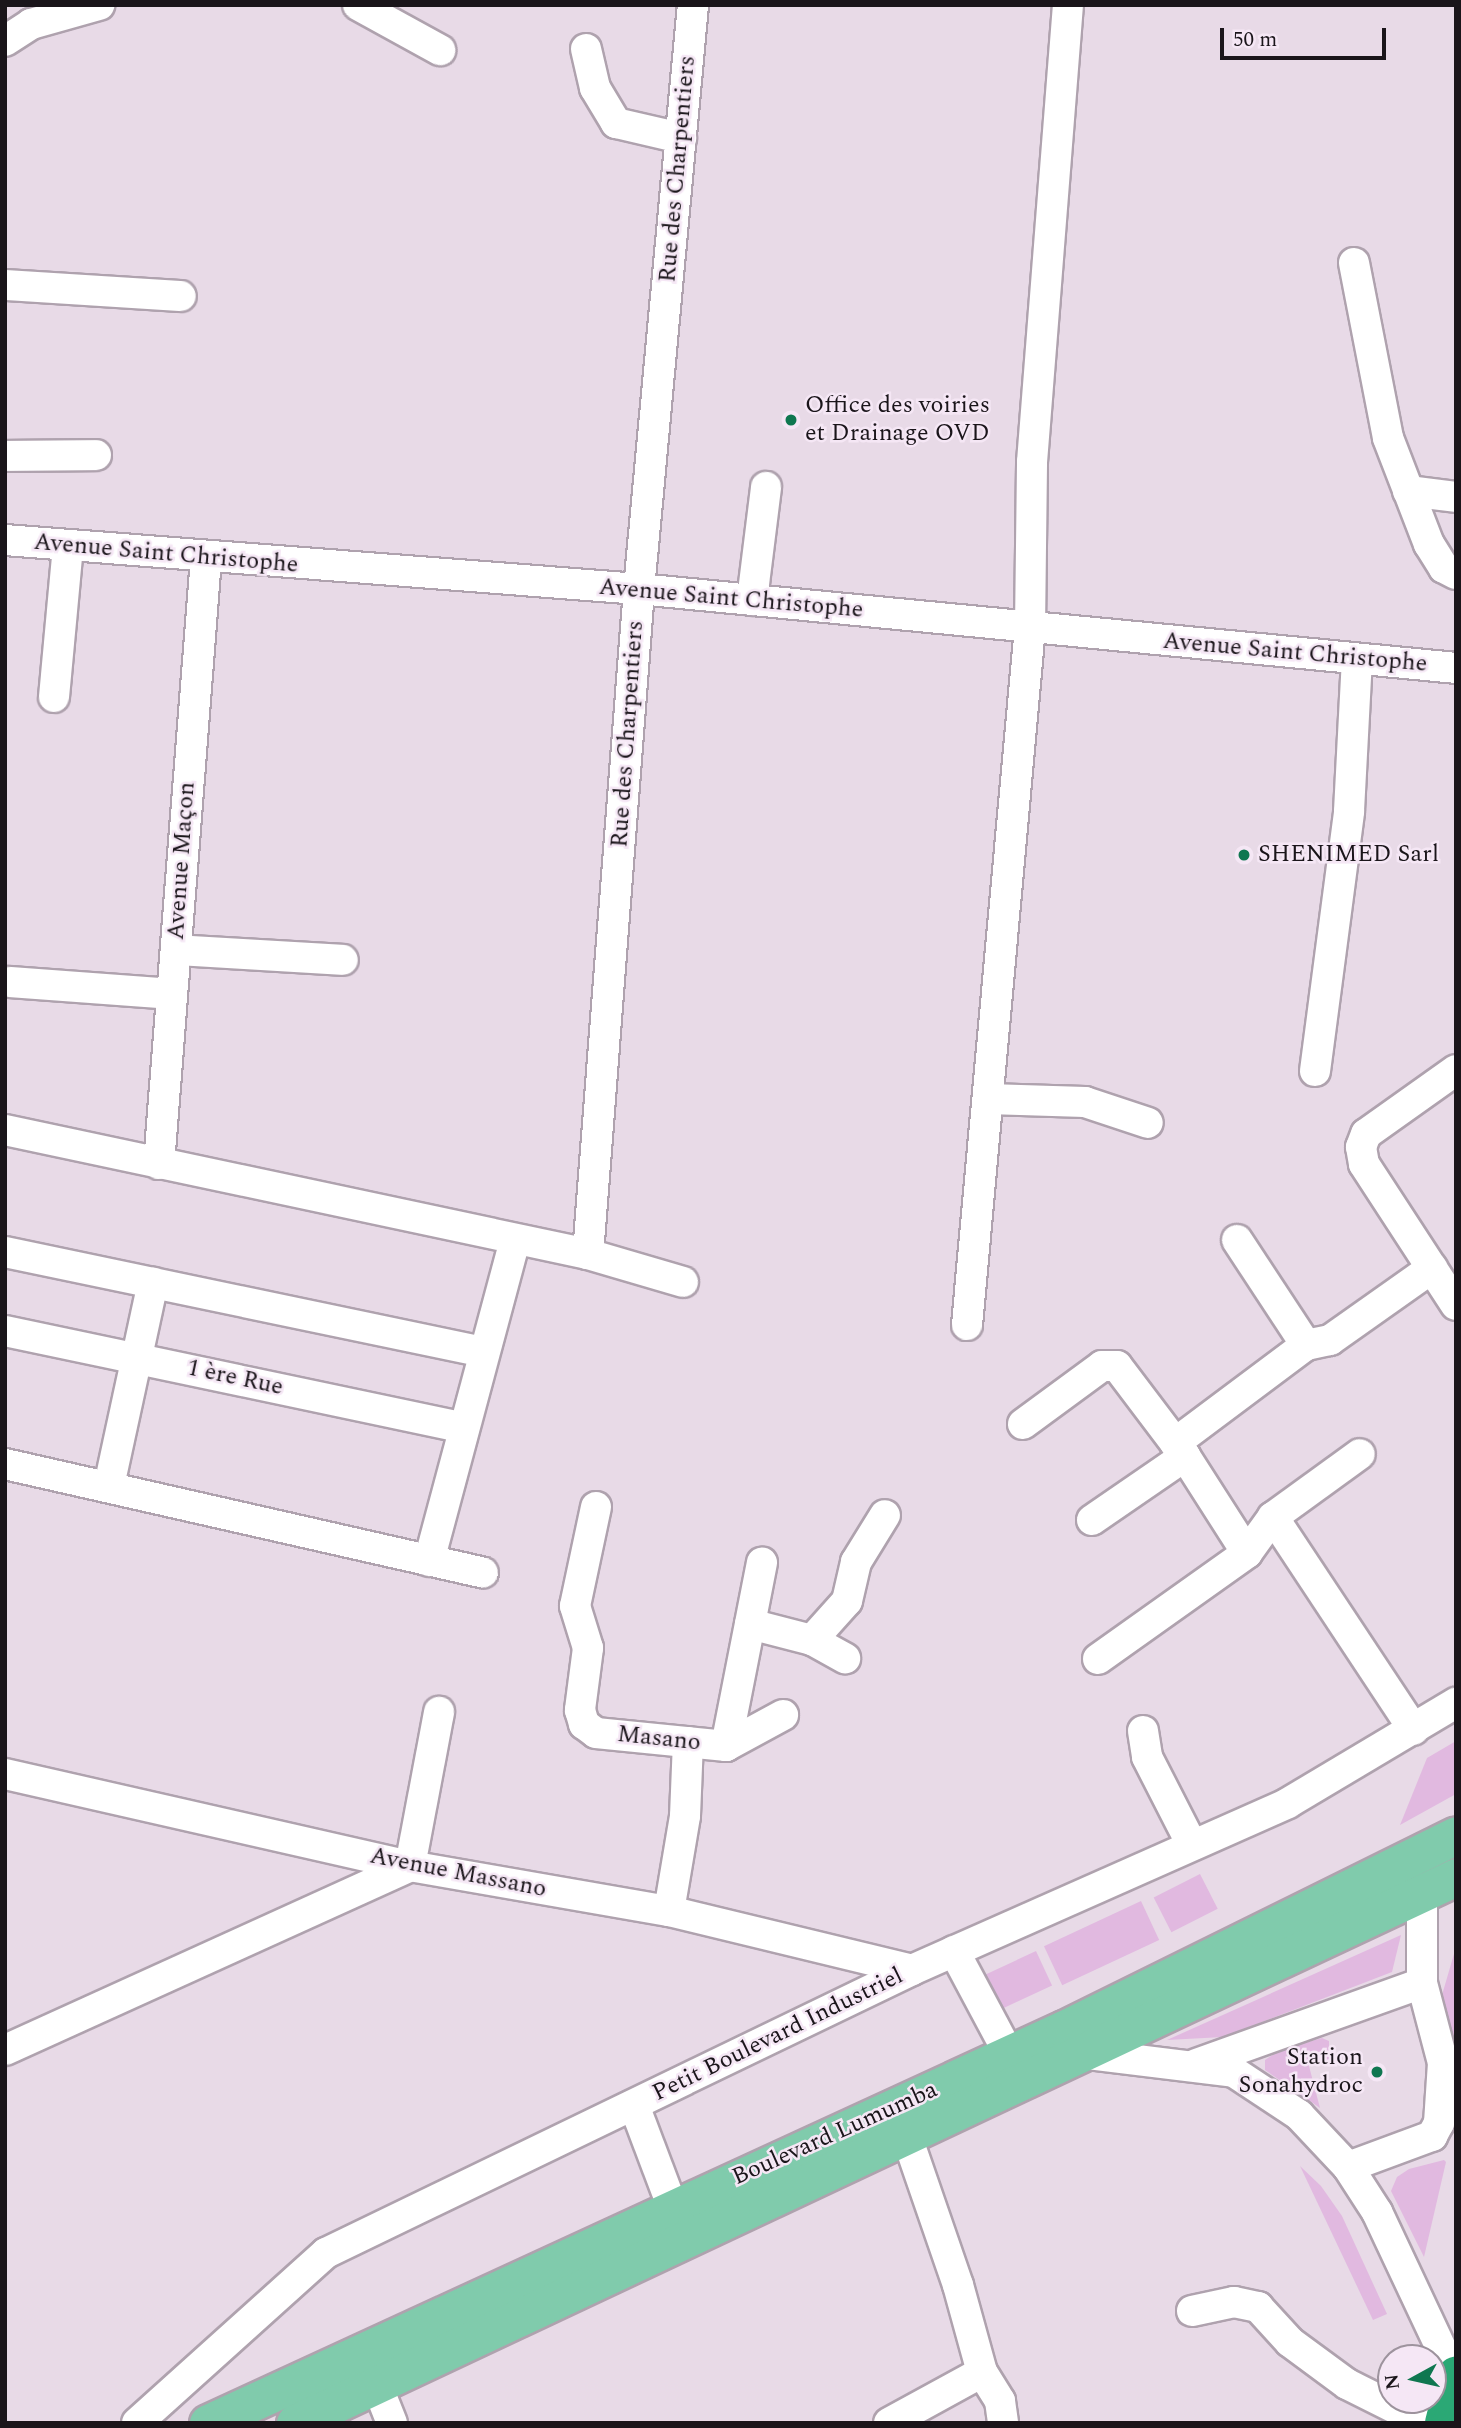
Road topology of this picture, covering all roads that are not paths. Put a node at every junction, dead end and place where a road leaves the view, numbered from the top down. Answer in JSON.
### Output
{"nodes":[{"id":1,"x":99,"y":5,"type":"edge"},
{"id":2,"x":358,"y":5,"type":"edge"},
{"id":3,"x":693,"y":5,"type":"edge"},
{"id":4,"x":1068,"y":5,"type":"edge"},
{"id":5,"x":5,"y":41,"type":"edge"},
{"id":6,"x":586,"y":49,"type":"dead end"},
{"id":7,"x":440,"y":50,"type":"dead end"},
{"id":8,"x":681,"y":138,"type":"junction"},
{"id":9,"x":1353,"y":263,"type":"dead end"},
{"id":10,"x":5,"y":285,"type":"edge"},
{"id":11,"x":181,"y":296,"type":"dead end"},
{"id":12,"x":96,"y":455,"type":"dead end"},
{"id":13,"x":5,"y":456,"type":"edge"},
{"id":14,"x":766,"y":487,"type":"dead end"},
{"id":15,"x":1408,"y":491,"type":"junction"},
{"id":16,"x":1456,"y":497,"type":"edge"},
{"id":17,"x":5,"y":540,"type":"edge"},
{"id":18,"x":68,"y":545,"type":"junction"},
{"id":19,"x":206,"y":559,"type":"junction"},
{"id":20,"x":1456,"y":574,"type":"edge"},
{"id":21,"x":639,"y":589,"type":"junction"},
{"id":22,"x":752,"y":600,"type":"junction"},
{"id":23,"x":1030,"y":628,"type":"junction"},
{"id":24,"x":1357,"y":659,"type":"junction"},
{"id":25,"x":1456,"y":668,"type":"edge"},
{"id":26,"x":54,"y":697,"type":"dead end"},
{"id":27,"x":176,"y":950,"type":"junction"},
{"id":28,"x":343,"y":960,"type":"dead end"},
{"id":29,"x":10,"y":982,"type":"dead end"},
{"id":30,"x":172,"y":994,"type":"junction"},
{"id":31,"x":1456,"y":1070,"type":"edge"},
{"id":32,"x":1315,"y":1071,"type":"dead end"},
{"id":33,"x":988,"y":1099,"type":"junction"},
{"id":34,"x":1148,"y":1123,"type":"dead end"},
{"id":35,"x":5,"y":1130,"type":"edge"},
{"id":36,"x":159,"y":1164,"type":"junction"},
{"id":37,"x":515,"y":1240,"type":"junction"},
{"id":38,"x":1237,"y":1240,"type":"dead end"},
{"id":39,"x":5,"y":1252,"type":"edge"},
{"id":40,"x":588,"y":1254,"type":"junction"},
{"id":41,"x":1432,"y":1268,"type":"junction"},
{"id":42,"x":683,"y":1282,"type":"dead end"},
{"id":43,"x":153,"y":1283,"type":"junction"},
{"id":44,"x":1456,"y":1305,"type":"edge"},
{"id":45,"x":967,"y":1325,"type":"dead end"},
{"id":46,"x":5,"y":1331,"type":"edge"},
{"id":47,"x":1306,"y":1345,"type":"junction"},
{"id":48,"x":482,"y":1352,"type":"junction"},
{"id":49,"x":134,"y":1356,"type":"junction"},
{"id":50,"x":1023,"y":1424,"type":"dead end"},
{"id":51,"x":464,"y":1429,"type":"junction"},
{"id":52,"x":1180,"y":1449,"type":"junction"},
{"id":53,"x":1360,"y":1454,"type":"dead end"},
{"id":54,"x":5,"y":1464,"type":"edge"},
{"id":55,"x":109,"y":1486,"type":"junction"},
{"id":56,"x":596,"y":1507,"type":"dead end"},
{"id":57,"x":885,"y":1515,"type":"dead end"},
{"id":58,"x":1273,"y":1517,"type":"junction"},
{"id":59,"x":1092,"y":1520,"type":"dead end"},
{"id":60,"x":1247,"y":1553,"type":"junction"},
{"id":61,"x":429,"y":1560,"type":"junction"},
{"id":62,"x":762,"y":1563,"type":"dead end"},
{"id":63,"x":483,"y":1573,"type":"dead end"},
{"id":64,"x":750,"y":1624,"type":"junction"},
{"id":65,"x":812,"y":1640,"type":"junction"},
{"id":66,"x":845,"y":1658,"type":"dead end"},
{"id":67,"x":1098,"y":1658,"type":"dead end"},
{"id":68,"x":1456,"y":1703,"type":"edge"},
{"id":69,"x":439,"y":1712,"type":"dead end"},
{"id":70,"x":783,"y":1715,"type":"dead end"},
{"id":71,"x":1414,"y":1730,"type":"junction"},
{"id":72,"x":1143,"y":1731,"type":"dead end"},
{"id":73,"x":688,"y":1742,"type":"junction"},
{"id":74,"x":726,"y":1746,"type":"junction"},
{"id":75,"x":5,"y":1774,"type":"edge"},
{"id":76,"x":1456,"y":1835,"type":"edge"},
{"id":77,"x":1192,"y":1845,"type":"junction"},
{"id":78,"x":410,"y":1866,"type":"junction"},
{"id":79,"x":1456,"y":1877,"type":"edge"},
{"id":80,"x":1422,"y":1893,"type":"junction"},
{"id":81,"x":670,"y":1911,"type":"junction"},
{"id":82,"x":954,"y":1951,"type":"junction"},
{"id":83,"x":912,"y":1970,"type":"junction"},
{"id":84,"x":1422,"y":1983,"type":"junction"},
{"id":85,"x":1072,"y":2041,"type":"junction"},
{"id":86,"x":5,"y":2050,"type":"edge"},
{"id":87,"x":1009,"y":2054,"type":"junction"},
{"id":88,"x":1196,"y":2064,"type":"junction"},
{"id":89,"x":1449,"y":2065,"type":"edge"},
{"id":90,"x":634,"y":2105,"type":"junction"},
{"id":91,"x":906,"y":2137,"type":"junction"},
{"id":92,"x":1348,"y":2167,"type":"junction"},
{"id":93,"x":673,"y":2208,"type":"junction"},
{"id":94,"x":1192,"y":2311,"type":"dead end"},
{"id":95,"x":362,"y":2350,"type":"junction"},
{"id":96,"x":982,"y":2372,"type":"junction"},
{"id":97,"x":1456,"y":2377,"type":"edge"},
{"id":98,"x":378,"y":2386,"type":"junction"},
{"id":99,"x":137,"y":2423,"type":"edge"},
{"id":100,"x":208,"y":2423,"type":"edge"},
{"id":101,"x":295,"y":2423,"type":"edge"},
{"id":102,"x":392,"y":2423,"type":"edge"},
{"id":103,"x":889,"y":2423,"type":"edge"},
{"id":104,"x":1003,"y":2423,"type":"edge"},
{"id":105,"x":1425,"y":2423,"type":"edge"},
{"id":106,"x":1444,"y":2423,"type":"edge"}],
"edges":[{"from":1,"to":5,"type":"street"},
{"from":2,"to":7,"type":"street"},
{"from":3,"to":8,"type":"street","name":"Rue des Charpentiers"},
{"from":4,"to":23,"type":"street"},
{"from":6,"to":8,"type":"street"},
{"from":8,"to":21,"type":"street","name":"Rue des Charpentiers"},
{"from":9,"to":15,"type":"street"},
{"from":10,"to":11,"type":"street"},
{"from":12,"to":13,"type":"street"},
{"from":14,"to":22,"type":"street"},
{"from":15,"to":16,"type":"street"},
{"from":15,"to":20,"type":"street"},
{"from":17,"to":18,"type":"street","name":"Avenue Saint Christophe"},
{"from":18,"to":19,"type":"street","name":"Avenue Saint Christophe"},
{"from":18,"to":26,"type":"street"},
{"from":19,"to":21,"type":"street","name":"Avenue Saint Christophe"},
{"from":19,"to":27,"type":"street","name":"Avenue Maçon"},
{"from":21,"to":22,"type":"street","name":"Avenue Saint Christophe"},
{"from":21,"to":40,"type":"street","name":"Rue des Charpentiers"},
{"from":22,"to":23,"type":"street","name":"Avenue Saint Christophe"},
{"from":23,"to":24,"type":"street","name":"Avenue Saint Christophe"},
{"from":23,"to":33,"type":"street"},
{"from":24,"to":25,"type":"street","name":"Avenue Saint Christophe"},
{"from":24,"to":32,"type":"street"},
{"from":27,"to":28,"type":"street"},
{"from":27,"to":30,"type":"street","name":"Avenue Maçon"},
{"from":29,"to":30,"type":"street"},
{"from":30,"to":36,"type":"street","name":"Avenue Maçon"},
{"from":31,"to":41,"type":"street"},
{"from":33,"to":34,"type":"street"},
{"from":33,"to":45,"type":"street"},
{"from":35,"to":36,"type":"street"},
{"from":36,"to":37,"type":"street"},
{"from":37,"to":40,"type":"street"},
{"from":37,"to":48,"type":"street"},
{"from":38,"to":47,"type":"street"},
{"from":39,"to":43,"type":"street"},
{"from":40,"to":42,"type":"street"},
{"from":41,"to":44,"type":"street"},
{"from":41,"to":47,"type":"street"},
{"from":43,"to":48,"type":"street"},
{"from":43,"to":49,"type":"street"},
{"from":46,"to":49,"type":"street","name":"1 ère Rue"},
{"from":47,"to":52,"type":"street"},
{"from":48,"to":51,"type":"street"},
{"from":49,"to":51,"type":"street","name":"1 ère Rue"},
{"from":49,"to":55,"type":"street"},
{"from":50,"to":52,"type":"street"},
{"from":51,"to":61,"type":"street"},
{"from":52,"to":59,"type":"street"},
{"from":52,"to":60,"type":"street"},
{"from":53,"to":58,"type":"street"},
{"from":54,"to":55,"type":"street"},
{"from":55,"to":61,"type":"street"},
{"from":56,"to":73,"type":"street","name":"Masano"},
{"from":57,"to":65,"type":"street"},
{"from":58,"to":60,"type":"street"},
{"from":58,"to":71,"type":"street"},
{"from":60,"to":67,"type":"street"},
{"from":61,"to":63,"type":"street"},
{"from":62,"to":64,"type":"street"},
{"from":64,"to":65,"type":"street"},
{"from":64,"to":74,"type":"street"},
{"from":65,"to":66,"type":"street"},
{"from":68,"to":71,"type":"street","name":"Petit Boulevard Industriel"},
{"from":69,"to":78,"type":"street"},
{"from":70,"to":74,"type":"street","name":"Masano"},
{"from":71,"to":77,"type":"street","name":"Petit Boulevard Industriel"},
{"from":72,"to":77,"type":"street"},
{"from":73,"to":74,"type":"street","name":"Masano"},
{"from":73,"to":81,"type":"street"},
{"from":75,"to":78,"type":"street","name":"Avenue Massano"},
{"from":76,"to":85,"type":"main road","name":"Boulevard Lumumba"},
{"from":77,"to":82,"type":"street","name":"Petit Boulevard Industriel"},
{"from":78,"to":81,"type":"street","name":"Avenue Massano"},
{"from":78,"to":86,"type":"street"},
{"from":79,"to":80,"type":"main road","name":"Boulevard Lumumba"},
{"from":80,"to":84,"type":"street"},
{"from":80,"to":85,"type":"main road","name":"Boulevard Lumumba"},
{"from":81,"to":83,"type":"street","name":"Avenue Massano"},
{"from":82,"to":83,"type":"street","name":"Petit Boulevard Industriel"},
{"from":82,"to":87,"type":"street"},
{"from":83,"to":90,"type":"street","name":"Petit Boulevard Industriel"},
{"from":84,"to":88,"type":"street"},
{"from":84,"to":89,"type":"street"},
{"from":85,"to":87,"type":"main road","name":"Boulevard Lumumba"},
{"from":85,"to":88,"type":"street"},
{"from":85,"to":91,"type":"main road","name":"Boulevard Lumumba"},
{"from":87,"to":93,"type":"main road","name":"Boulevard Lumumba"},
{"from":88,"to":92,"type":"street"},
{"from":89,"to":92,"type":"street"},
{"from":90,"to":93,"type":"street"},
{"from":90,"to":99,"type":"street","name":"Petit Boulevard Industriel"},
{"from":91,"to":96,"type":"street"},
{"from":91,"to":98,"type":"main road","name":"Boulevard Lumumba"},
{"from":92,"to":97,"type":"street"},
{"from":93,"to":95,"type":"main road","name":"Boulevard Lumumba"},
{"from":94,"to":105,"type":"street"},
{"from":95,"to":98,"type":"street"},
{"from":95,"to":100,"type":"main road","name":"Boulevard Lumumba"},
{"from":96,"to":103,"type":"street"},
{"from":96,"to":104,"type":"street"},
{"from":97,"to":106,"type":"highway"},
{"from":98,"to":101,"type":"main road","name":"Boulevard Lumumba"},
{"from":98,"to":102,"type":"street"}]}
